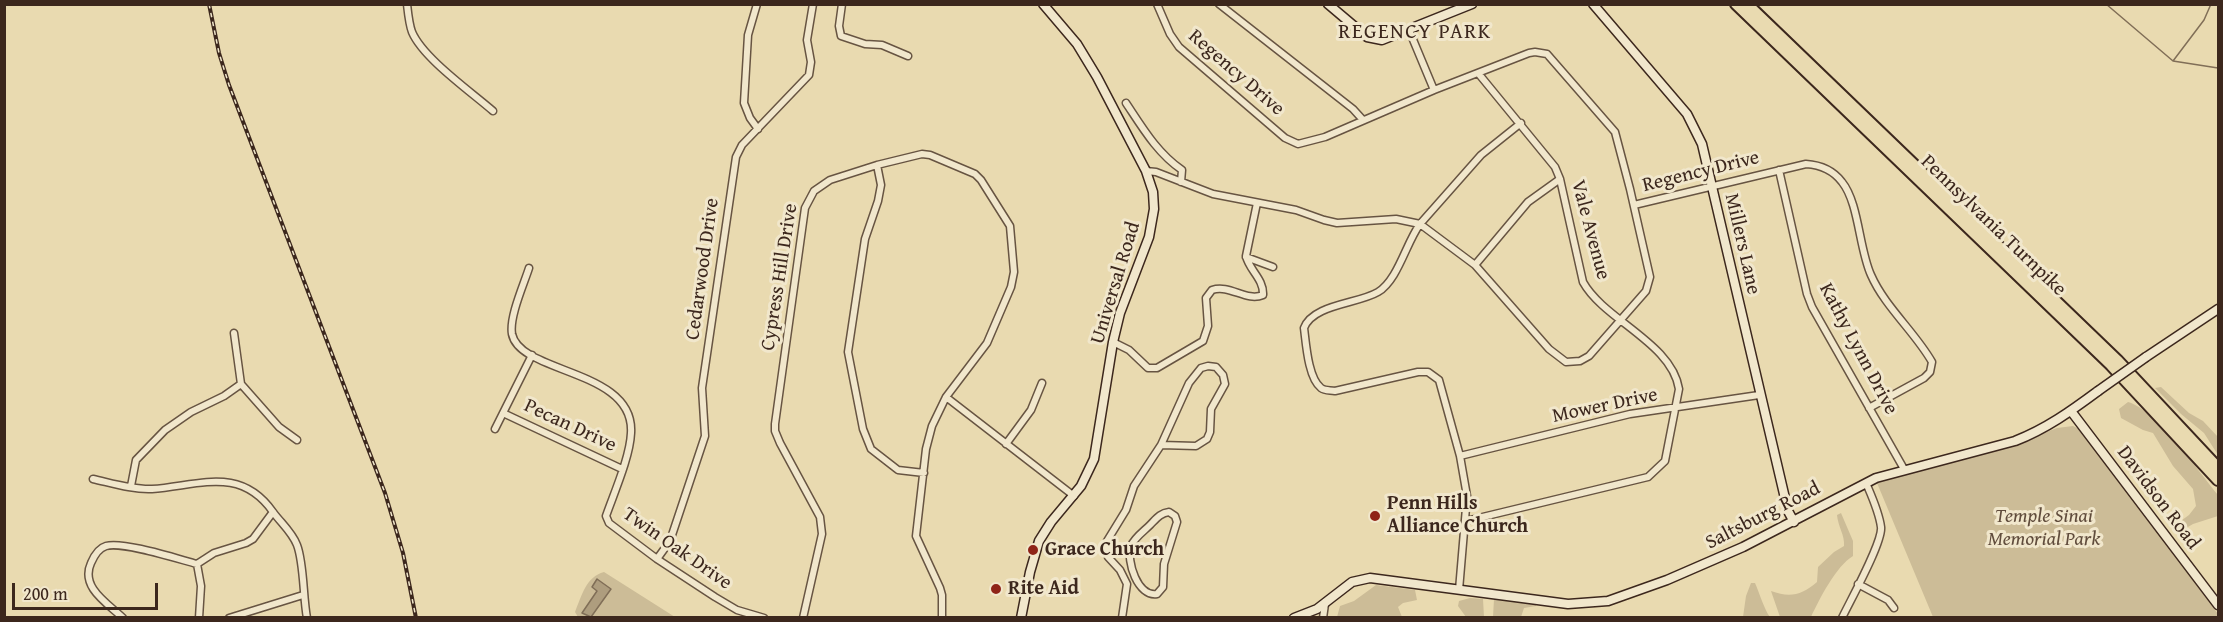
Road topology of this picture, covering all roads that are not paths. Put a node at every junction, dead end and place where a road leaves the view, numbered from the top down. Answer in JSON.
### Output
{"nodes":[{"id":1,"x":407,"y":4,"type":"edge"},
{"id":2,"x":757,"y":4,"type":"edge"},
{"id":3,"x":813,"y":4,"type":"edge"},
{"id":4,"x":842,"y":4,"type":"edge"},
{"id":5,"x":1043,"y":4,"type":"edge"},
{"id":6,"x":1157,"y":4,"type":"edge"},
{"id":7,"x":1219,"y":4,"type":"edge"},
{"id":8,"x":1328,"y":4,"type":"edge"},
{"id":9,"x":1472,"y":4,"type":"edge"},
{"id":10,"x":1593,"y":4,"type":"edge"},
{"id":11,"x":1736,"y":4,"type":"edge"},
{"id":12,"x":1748,"y":4,"type":"edge"},
{"id":13,"x":1409,"y":30,"type":"junction"},
{"id":14,"x":908,"y":56,"type":"dead end"},
{"id":15,"x":1478,"y":73,"type":"junction"},
{"id":16,"x":1434,"y":90,"type":"junction"},
{"id":17,"x":1126,"y":103,"type":"dead end"},
{"id":18,"x":493,"y":111,"type":"dead end"},
{"id":19,"x":1363,"y":120,"type":"junction"},
{"id":20,"x":1521,"y":123,"type":"junction"},
{"id":21,"x":758,"y":129,"type":"junction"},
{"id":22,"x":877,"y":165,"type":"junction"},
{"id":23,"x":1779,"y":170,"type":"junction"},
{"id":24,"x":1146,"y":171,"type":"junction"},
{"id":25,"x":1560,"y":179,"type":"junction"},
{"id":26,"x":1181,"y":182,"type":"junction"},
{"id":27,"x":1712,"y":186,"type":"junction"},
{"id":28,"x":1257,"y":203,"type":"junction"},
{"id":29,"x":1634,"y":205,"type":"junction"},
{"id":30,"x":1420,"y":224,"type":"junction"},
{"id":31,"x":1246,"y":257,"type":"junction"},
{"id":32,"x":1475,"y":265,"type":"junction"},
{"id":33,"x":1273,"y":267,"type":"dead end"},
{"id":34,"x":529,"y":268,"type":"dead end"},
{"id":35,"x":2218,"y":309,"type":"edge"},
{"id":36,"x":1623,"y":320,"type":"junction"},
{"id":37,"x":234,"y":333,"type":"dead end"},
{"id":38,"x":1113,"y":342,"type":"junction"},
{"id":39,"x":532,"y":355,"type":"junction"},
{"id":40,"x":1042,"y":383,"type":"dead end"},
{"id":41,"x":242,"y":384,"type":"junction"},
{"id":42,"x":1759,"y":395,"type":"junction"},
{"id":43,"x":946,"y":397,"type":"junction"},
{"id":44,"x":1676,"y":408,"type":"junction"},
{"id":45,"x":1869,"y":408,"type":"junction"},
{"id":46,"x":2071,"y":411,"type":"junction"},
{"id":47,"x":503,"y":413,"type":"junction"},
{"id":48,"x":495,"y":429,"type":"dead end"},
{"id":49,"x":1166,"y":435,"type":"junction"},
{"id":50,"x":297,"y":440,"type":"dead end"},
{"id":51,"x":1006,"y":444,"type":"junction"},
{"id":52,"x":1161,"y":445,"type":"junction"},
{"id":53,"x":1173,"y":445,"type":"junction"},
{"id":54,"x":1460,"y":456,"type":"junction"},
{"id":55,"x":2218,"y":468,"type":"edge"},
{"id":56,"x":622,"y":469,"type":"junction"},
{"id":57,"x":1904,"y":469,"type":"junction"},
{"id":58,"x":924,"y":473,"type":"junction"},
{"id":59,"x":93,"y":479,"type":"dead end"},
{"id":60,"x":2218,"y":480,"type":"edge"},
{"id":61,"x":1866,"y":483,"type":"junction"},
{"id":62,"x":131,"y":486,"type":"junction"},
{"id":63,"x":1074,"y":496,"type":"junction"},
{"id":64,"x":273,"y":512,"type":"junction"},
{"id":65,"x":1466,"y":521,"type":"junction"},
{"id":66,"x":1794,"y":522,"type":"junction"},
{"id":67,"x":657,"y":559,"type":"junction"},
{"id":68,"x":197,"y":564,"type":"junction"},
{"id":69,"x":1138,"y":584,"type":"junction"},
{"id":70,"x":1858,"y":584,"type":"junction"},
{"id":71,"x":1127,"y":586,"type":"junction"},
{"id":72,"x":1460,"y":590,"type":"junction"},
{"id":73,"x":303,"y":595,"type":"junction"},
{"id":74,"x":1325,"y":604,"type":"junction"},
{"id":75,"x":2218,"y":604,"type":"edge"},
{"id":76,"x":1894,"y":608,"type":"dead end"},
{"id":77,"x":737,"y":610,"type":"junction"},
{"id":78,"x":123,"y":618,"type":"edge"},
{"id":79,"x":199,"y":618,"type":"edge"},
{"id":80,"x":229,"y":618,"type":"edge"},
{"id":81,"x":307,"y":618,"type":"edge"},
{"id":82,"x":733,"y":618,"type":"edge"},
{"id":83,"x":764,"y":618,"type":"edge"},
{"id":84,"x":803,"y":618,"type":"edge"},
{"id":85,"x":942,"y":618,"type":"edge"},
{"id":86,"x":1021,"y":618,"type":"edge"},
{"id":87,"x":1122,"y":618,"type":"edge"},
{"id":88,"x":1294,"y":618,"type":"edge"},
{"id":89,"x":1323,"y":618,"type":"edge"},
{"id":90,"x":1842,"y":618,"type":"edge"}],
"edges":[{"from":1,"to":18,"type":"street"},
{"from":2,"to":21,"type":"street"},
{"from":3,"to":21,"type":"street","name":"Cedarwood Drive"},
{"from":4,"to":14,"type":"street"},
{"from":5,"to":24,"type":"street","name":"Universal Road"},
{"from":6,"to":19,"type":"street","name":"Regency Drive"},
{"from":7,"to":19,"type":"street"},
{"from":8,"to":13,"type":"street"},
{"from":9,"to":13,"type":"street"},
{"from":10,"to":27,"type":"street","name":"Millers Lane"},
{"from":11,"to":60,"type":"highway","name":"Pennsylvania Turnpike"},
{"from":12,"to":55,"type":"highway","name":"Pennsylvania Turnpike"},
{"from":13,"to":16,"type":"street"},
{"from":15,"to":16,"type":"street","name":"Regency Drive"},
{"from":15,"to":20,"type":"street","name":"Vale Avenue"},
{"from":15,"to":29,"type":"street","name":"Regency Drive"},
{"from":16,"to":19,"type":"street","name":"Regency Drive"},
{"from":17,"to":26,"type":"street"},
{"from":20,"to":25,"type":"street","name":"Vale Avenue"},
{"from":20,"to":30,"type":"street"},
{"from":21,"to":67,"type":"street","name":"Cedarwood Drive"},
{"from":22,"to":43,"type":"street","name":"Cypress Hill Drive"},
{"from":22,"to":58,"type":"street"},
{"from":22,"to":84,"type":"street","name":"Cypress Hill Drive"},
{"from":23,"to":27,"type":"street","name":"Regency Drive"},
{"from":23,"to":45,"type":"street","name":"Kathy Lynn Drive"},
{"from":23,"to":45,"type":"street","name":"Regency Drive"},
{"from":24,"to":26,"type":"street"},
{"from":24,"to":38,"type":"street","name":"Universal Road"},
{"from":25,"to":32,"type":"street"},
{"from":25,"to":36,"type":"street","name":"Vale Avenue"},
{"from":26,"to":28,"type":"street"},
{"from":27,"to":29,"type":"street","name":"Regency Drive"},
{"from":27,"to":42,"type":"street","name":"Millers Lane"},
{"from":28,"to":30,"type":"street"},
{"from":28,"to":31,"type":"street"},
{"from":29,"to":36,"type":"street"},
{"from":30,"to":32,"type":"street"},
{"from":30,"to":54,"type":"street"},
{"from":31,"to":33,"type":"street"},
{"from":31,"to":38,"type":"street"},
{"from":32,"to":36,"type":"street"},
{"from":34,"to":39,"type":"street","name":"Twin Oak Drive"},
{"from":35,"to":46,"type":"street","name":"Saltsburg Road","bridge":true},
{"from":36,"to":44,"type":"street","name":"Vale Avenue"},
{"from":37,"to":41,"type":"street"},
{"from":38,"to":63,"type":"street","name":"Universal Road"},
{"from":39,"to":47,"type":"street"},
{"from":39,"to":56,"type":"street","name":"Twin Oak Drive"},
{"from":40,"to":51,"type":"street"},
{"from":41,"to":50,"type":"street"},
{"from":41,"to":62,"type":"street"},
{"from":42,"to":44,"type":"street","name":"Mower Drive"},
{"from":42,"to":66,"type":"street","name":"Millers Lane"},
{"from":43,"to":51,"type":"street"},
{"from":43,"to":58,"type":"street","name":"Cypress Hill Drive"},
{"from":44,"to":54,"type":"street","name":"Mower Drive"},
{"from":44,"to":65,"type":"street","name":"Vale Avenue"},
{"from":45,"to":57,"type":"street","name":"Kathy Lynn Drive"},
{"from":46,"to":57,"type":"street","name":"Saltsburg Road"},
{"from":46,"to":75,"type":"street","name":"Davidson Road"},
{"from":47,"to":48,"type":"street"},
{"from":47,"to":56,"type":"street","name":"Pecan Drive"},
{"from":49,"to":52,"type":"street"},
{"from":49,"to":53,"type":"street"},
{"from":49,"to":53,"type":"street"},
{"from":51,"to":63,"type":"street"},
{"from":52,"to":53,"type":"street"},
{"from":52,"to":71,"type":"street"},
{"from":54,"to":65,"type":"street"},
{"from":56,"to":67,"type":"street","name":"Twin Oak Drive"},
{"from":57,"to":61,"type":"street","name":"Saltsburg Road"},
{"from":58,"to":85,"type":"street","name":"Cypress Hill Drive"},
{"from":59,"to":62,"type":"street"},
{"from":61,"to":66,"type":"street","name":"Saltsburg Road"},
{"from":61,"to":70,"type":"street"},
{"from":62,"to":64,"type":"street"},
{"from":63,"to":86,"type":"street","name":"Universal Road"},
{"from":64,"to":68,"type":"street"},
{"from":64,"to":73,"type":"street"},
{"from":65,"to":72,"type":"street"},
{"from":66,"to":72,"type":"street","name":"Saltsburg Road"},
{"from":67,"to":77,"type":"street","name":"Twin Oak Drive"},
{"from":68,"to":78,"type":"street"},
{"from":68,"to":79,"type":"street"},
{"from":69,"to":69,"type":"street"},
{"from":69,"to":71,"type":"street"},
{"from":70,"to":76,"type":"street"},
{"from":70,"to":90,"type":"street"},
{"from":71,"to":87,"type":"street"},
{"from":72,"to":74,"type":"street","name":"Saltsburg Road"},
{"from":73,"to":80,"type":"street"},
{"from":73,"to":81,"type":"street"},
{"from":74,"to":88,"type":"street","name":"Saltsburg Road"},
{"from":74,"to":89,"type":"street"},
{"from":77,"to":82,"type":"street"},
{"from":77,"to":83,"type":"street","name":"Twin Oak Drive"}]}
